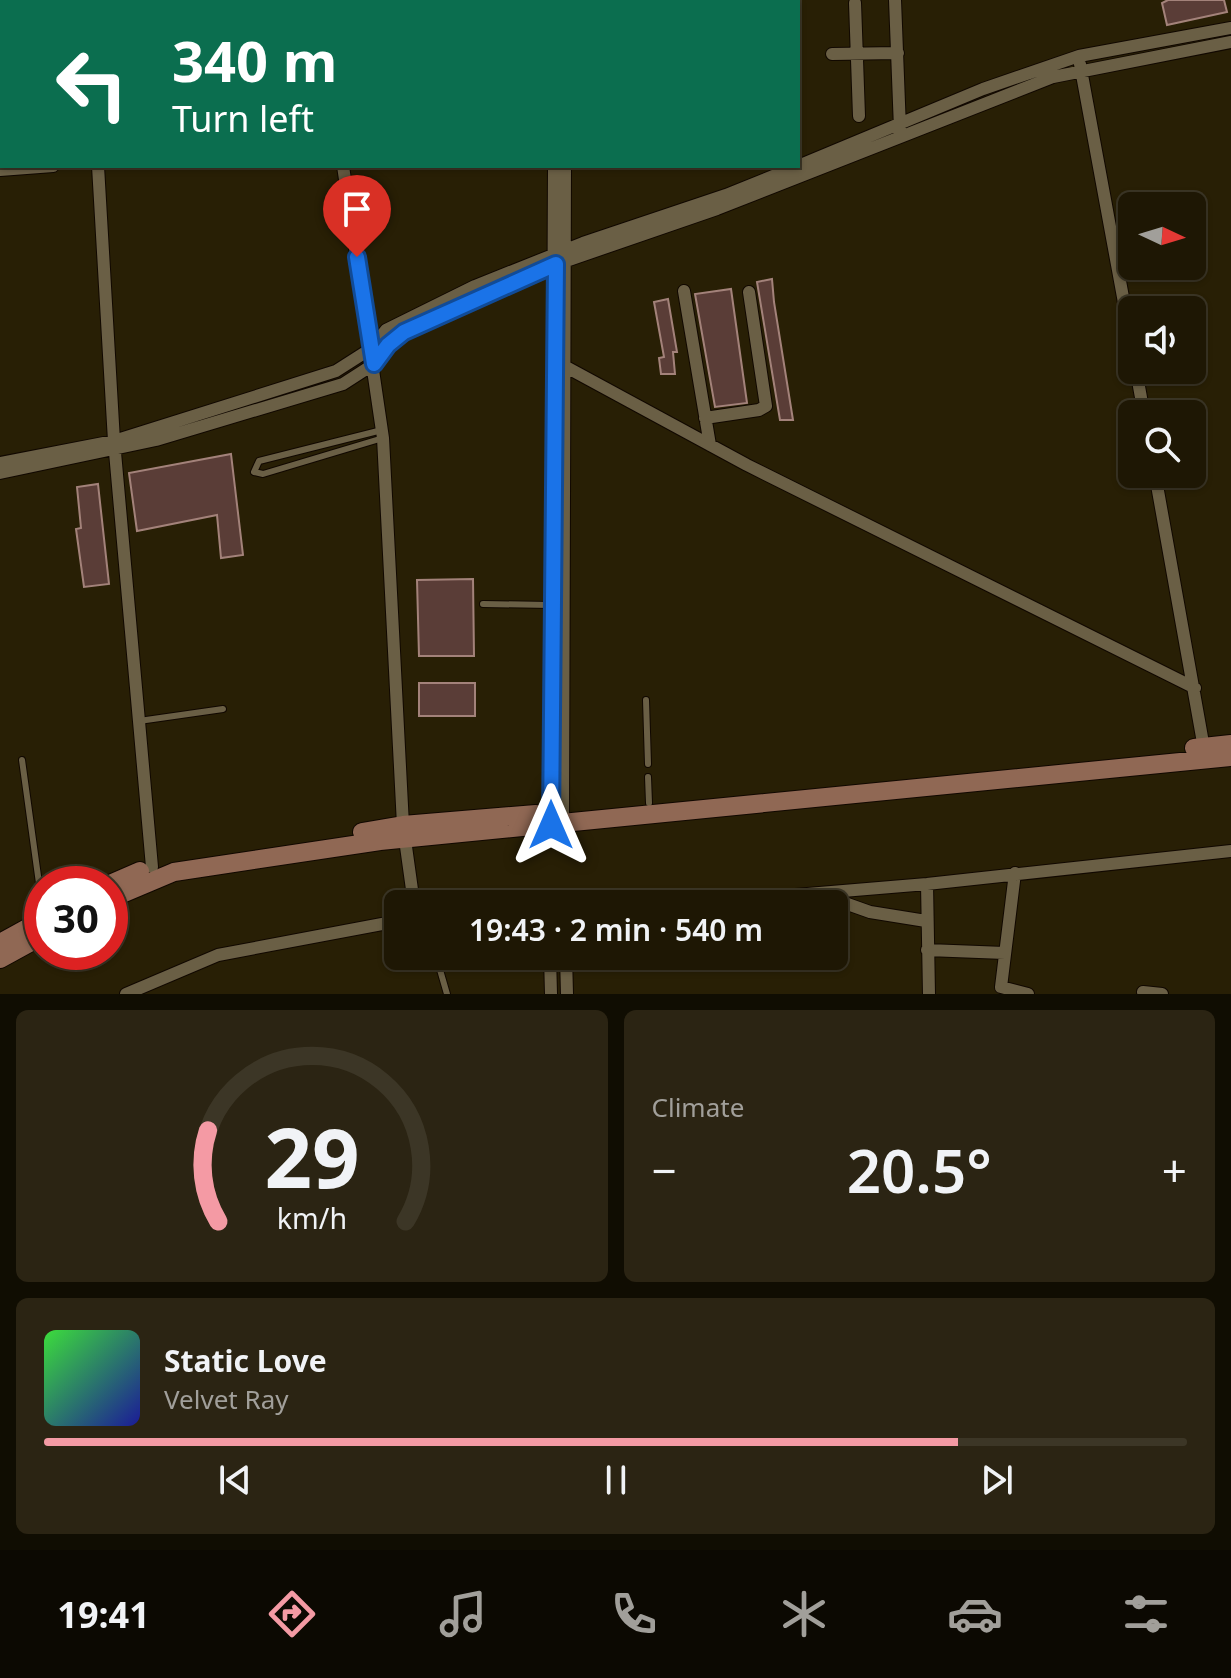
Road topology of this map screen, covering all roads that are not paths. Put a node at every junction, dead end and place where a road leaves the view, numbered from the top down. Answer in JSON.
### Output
{"nodes":[{"id":1,"x":895,"y":0,"type":"edge"},
{"id":2,"x":855,"y":3,"type":"dead end"},
{"id":3,"x":1231,"y":28,"type":"edge"},
{"id":4,"x":1231,"y":42,"type":"edge"},
{"id":5,"x":857,"y":53,"type":"junction"},
{"id":6,"x":898,"y":53,"type":"junction"},
{"id":7,"x":832,"y":54,"type":"dead end"},
{"id":8,"x":1080,"y":63,"type":"junction"},
{"id":9,"x":859,"y":116,"type":"dead end"},
{"id":10,"x":900,"y":130,"type":"junction"},
{"id":11,"x":800,"y":165,"type":"edge"},
{"id":12,"x":26,"y":168,"type":"edge"},
{"id":13,"x":98,"y":168,"type":"edge"},
{"id":14,"x":343,"y":168,"type":"edge"},
{"id":15,"x":554,"y":168,"type":"edge"},
{"id":16,"x":565,"y":168,"type":"edge"},
{"id":17,"x":793,"y":168,"type":"edge"},
{"id":18,"x":0,"y":170,"type":"edge"},
{"id":19,"x":561,"y":258,"type":"junction"},
{"id":20,"x":684,"y":291,"type":"dead end"},
{"id":21,"x":749,"y":292,"type":"dead end"},
{"id":22,"x":1123,"y":296,"type":"edge"},
{"id":23,"x":372,"y":348,"type":"junction"},
{"id":24,"x":560,"y":363,"type":"junction"},
{"id":25,"x":374,"y":364,"type":"junction"},
{"id":26,"x":705,"y":418,"type":"junction"},
{"id":27,"x":383,"y":434,"type":"junction"},
{"id":28,"x":710,"y":445,"type":"junction"},
{"id":29,"x":114,"y":446,"type":"junction"},
{"id":30,"x":0,"y":463,"type":"edge"},
{"id":31,"x":0,"y":473,"type":"edge"},
{"id":32,"x":1158,"y":488,"type":"edge"},
{"id":33,"x":483,"y":604,"type":"dead end"},
{"id":34,"x":552,"y":605,"type":"junction"},
{"id":35,"x":1195,"y":688,"type":"junction"},
{"id":36,"x":646,"y":700,"type":"dead end"},
{"id":37,"x":223,"y":709,"type":"dead end"},
{"id":38,"x":139,"y":721,"type":"junction"},
{"id":39,"x":1231,"y":744,"type":"edge"},
{"id":40,"x":1205,"y":753,"type":"junction"},
{"id":41,"x":1231,"y":757,"type":"edge"},
{"id":42,"x":22,"y":760,"type":"dead end"},
{"id":43,"x":648,"y":764,"type":"dead end"},
{"id":44,"x":648,"y":777,"type":"dead end"},
{"id":45,"x":649,"y":803,"type":"junction"},
{"id":46,"x":557,"y":818,"type":"junction"},
{"id":47,"x":404,"y":832,"type":"junction"},
{"id":48,"x":1231,"y":851,"type":"edge"},
{"id":49,"x":37,"y":866,"type":"edge"},
{"id":50,"x":152,"y":867,"type":"junction"},
{"id":51,"x":1015,"y":873,"type":"junction"},
{"id":52,"x":128,"y":877,"type":"edge"},
{"id":53,"x":927,"y":884,"type":"junction"},
{"id":54,"x":411,"y":890,"type":"edge"},
{"id":55,"x":128,"y":891,"type":"edge"},
{"id":56,"x":848,"y":891,"type":"edge"},
{"id":57,"x":848,"y":904,"type":"edge"},
{"id":58,"x":926,"y":921,"type":"junction"},
{"id":59,"x":384,"y":924,"type":"edge"},
{"id":60,"x":24,"y":930,"type":"edge"},
{"id":61,"x":0,"y":943,"type":"edge"},
{"id":62,"x":24,"y":946,"type":"edge"},
{"id":63,"x":927,"y":950,"type":"junction"},
{"id":64,"x":1005,"y":953,"type":"junction"},
{"id":65,"x":0,"y":959,"type":"edge"},
{"id":66,"x":440,"y":970,"type":"edge"},
{"id":67,"x":550,"y":970,"type":"edge"},
{"id":68,"x":566,"y":970,"type":"edge"},
{"id":69,"x":1143,"y":992,"type":"dead end"},
{"id":70,"x":126,"y":994,"type":"edge"},
{"id":71,"x":447,"y":994,"type":"edge"},
{"id":72,"x":551,"y":994,"type":"edge"},
{"id":73,"x":567,"y":994,"type":"edge"},
{"id":74,"x":929,"y":994,"type":"edge"},
{"id":75,"x":1028,"y":994,"type":"edge"},
{"id":76,"x":1162,"y":994,"type":"edge"}],
"edges":[{"from":1,"to":6,"type":"street"},
{"from":2,"to":5,"type":"street"},
{"from":3,"to":8,"type":"street"},
{"from":4,"to":8,"type":"street"},
{"from":5,"to":6,"type":"street"},
{"from":5,"to":7,"type":"street"},
{"from":5,"to":9,"type":"street"},
{"from":6,"to":10,"type":"street"},
{"from":8,"to":10,"type":"street"},
{"from":8,"to":22,"type":"street"},
{"from":10,"to":11,"type":"street"},
{"from":10,"to":19,"type":"street"},
{"from":12,"to":18,"type":"street"},
{"from":13,"to":29,"type":"street"},
{"from":14,"to":23,"type":"street"},
{"from":15,"to":19,"type":"street"},
{"from":16,"to":19,"type":"street"},
{"from":17,"to":19,"type":"street"},
{"from":19,"to":23,"type":"street"},
{"from":19,"to":24,"type":"street"},
{"from":19,"to":25,"type":"street"},
{"from":20,"to":26,"type":"street"},
{"from":21,"to":26,"type":"street"},
{"from":23,"to":25,"type":"street"},
{"from":23,"to":29,"type":"street"},
{"from":24,"to":28,"type":"street"},
{"from":24,"to":34,"type":"street"},
{"from":24,"to":46,"type":"street"},
{"from":25,"to":27,"type":"street"},
{"from":25,"to":29,"type":"street"},
{"from":26,"to":28,"type":"street"},
{"from":27,"to":27,"type":"lane"},
{"from":27,"to":47,"type":"street"},
{"from":28,"to":35,"type":"street"},
{"from":29,"to":30,"type":"street"},
{"from":29,"to":31,"type":"street"},
{"from":29,"to":38,"type":"street"},
{"from":32,"to":35,"type":"street"},
{"from":33,"to":34,"type":"lane"},
{"from":34,"to":46,"type":"street"},
{"from":35,"to":40,"type":"street"},
{"from":36,"to":43,"type":"lane"},
{"from":37,"to":38,"type":"lane"},
{"from":38,"to":50,"type":"street"},
{"from":39,"to":40,"type":"main road"},
{"from":40,"to":41,"type":"main road"},
{"from":40,"to":45,"type":"main road"},
{"from":40,"to":46,"type":"main road"},
{"from":42,"to":49,"type":"lane"},
{"from":44,"to":45,"type":"lane"},
{"from":45,"to":46,"type":"main road"},
{"from":46,"to":47,"type":"main road"},
{"from":47,"to":50,"type":"main road"},
{"from":47,"to":54,"type":"street"},
{"from":47,"to":55,"type":"main road"},
{"from":48,"to":51,"type":"street"},
{"from":50,"to":52,"type":"main road"},
{"from":51,"to":53,"type":"street"},
{"from":51,"to":64,"type":"street"},
{"from":53,"to":56,"type":"street"},
{"from":53,"to":58,"type":"street"},
{"from":57,"to":58,"type":"street"},
{"from":58,"to":63,"type":"street"},
{"from":59,"to":70,"type":"street"},
{"from":60,"to":61,"type":"main road"},
{"from":62,"to":65,"type":"main road"},
{"from":63,"to":64,"type":"street"},
{"from":63,"to":74,"type":"street"},
{"from":64,"to":75,"type":"street"},
{"from":66,"to":71,"type":"lane"},
{"from":67,"to":72,"type":"street"},
{"from":68,"to":73,"type":"street"},
{"from":69,"to":76,"type":"street"}]}
